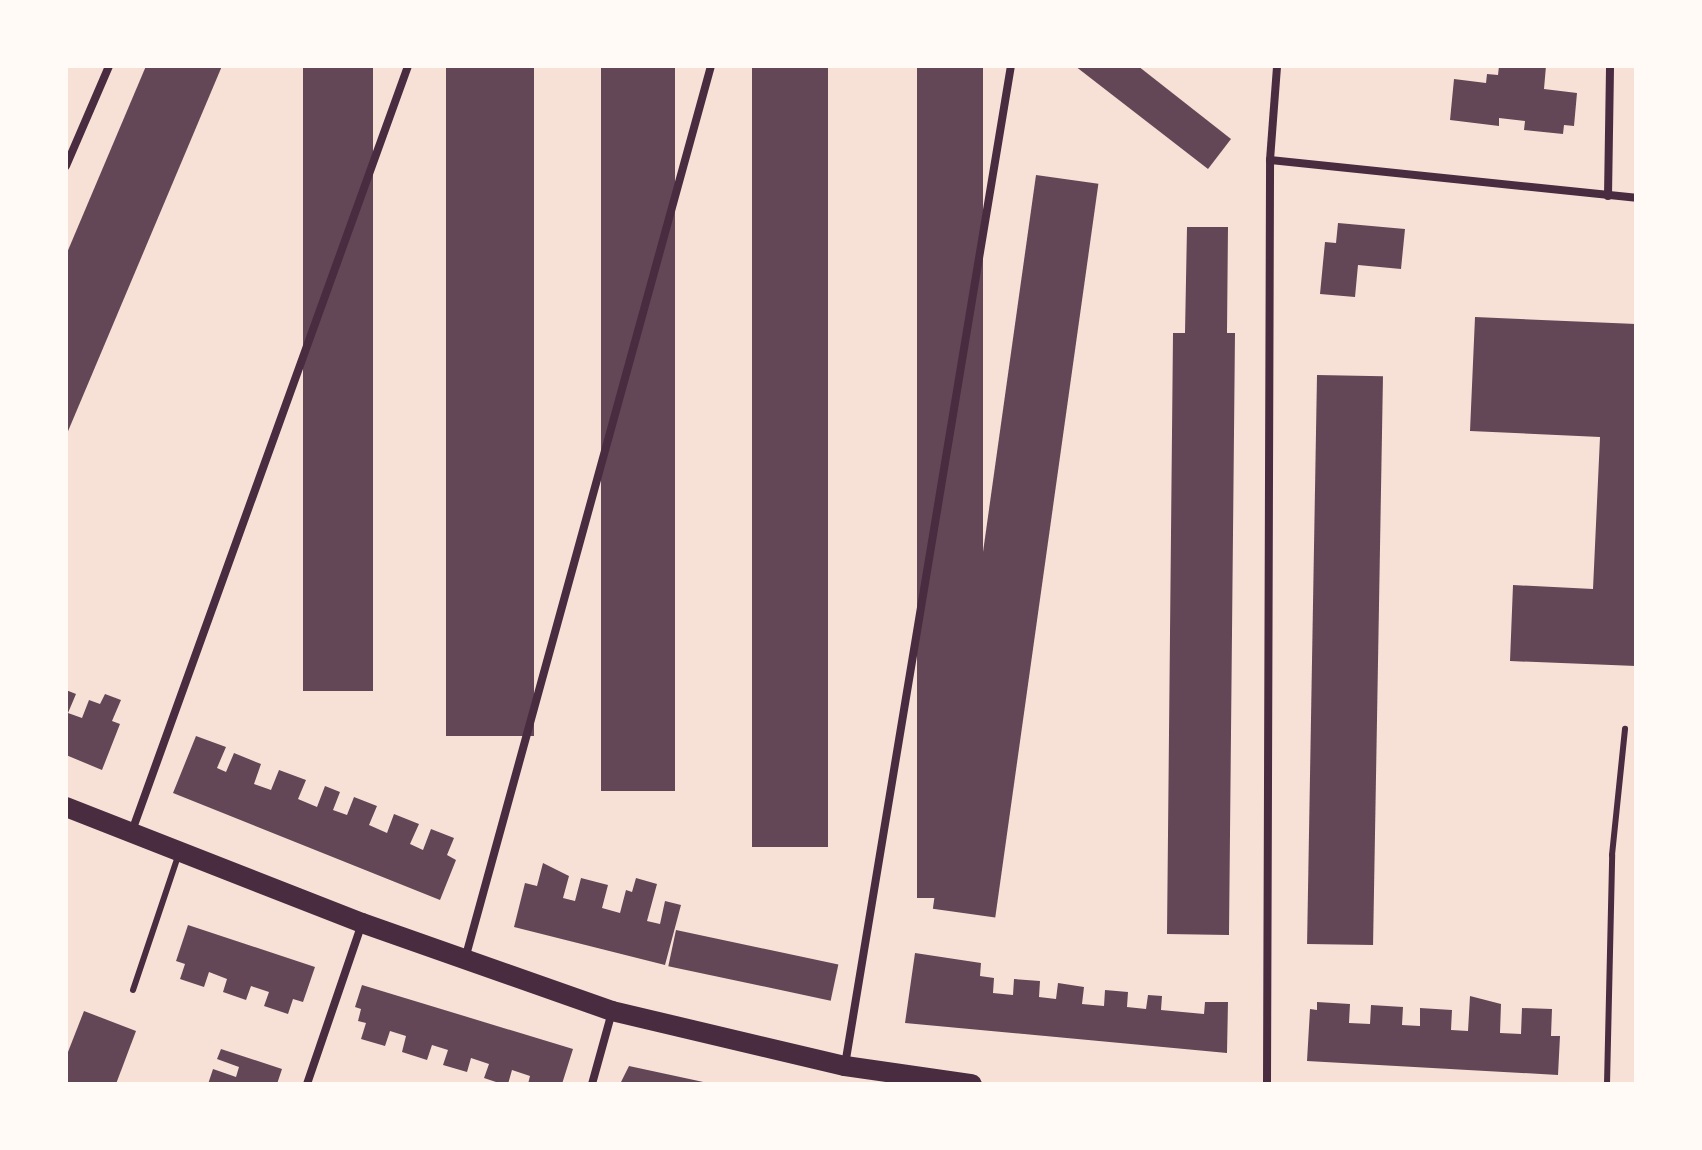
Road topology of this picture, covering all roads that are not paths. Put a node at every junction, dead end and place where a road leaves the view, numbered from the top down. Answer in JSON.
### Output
{"nodes":[{"id":1,"x":109,"y":66,"type":"edge"},
{"id":2,"x":408,"y":66,"type":"edge"},
{"id":3,"x":711,"y":66,"type":"edge"},
{"id":4,"x":1011,"y":66,"type":"edge"},
{"id":5,"x":1277,"y":66,"type":"edge"},
{"id":6,"x":1610,"y":66,"type":"edge"},
{"id":7,"x":1270,"y":160,"type":"junction"},
{"id":8,"x":66,"y":164,"type":"edge"},
{"id":9,"x":1608,"y":196,"type":"junction"},
{"id":10,"x":1636,"y":198,"type":"edge"},
{"id":11,"x":1625,"y":729,"type":"dead end"},
{"id":12,"x":66,"y":807,"type":"edge"},
{"id":13,"x":132,"y":831,"type":"junction"},
{"id":14,"x":180,"y":851,"type":"junction"},
{"id":15,"x":362,"y":923,"type":"junction"},
{"id":16,"x":465,"y":960,"type":"junction"},
{"id":17,"x":133,"y":990,"type":"dead end"},
{"id":18,"x":612,"y":1011,"type":"junction"},
{"id":19,"x":845,"y":1066,"type":"junction"},
{"id":20,"x":868,"y":1077,"type":"edge"},
{"id":21,"x":307,"y":1084,"type":"edge"},
{"id":22,"x":592,"y":1084,"type":"edge"},
{"id":23,"x":972,"y":1084,"type":"edge"},
{"id":24,"x":1267,"y":1084,"type":"edge"},
{"id":25,"x":1607,"y":1084,"type":"edge"}],
"edges":[{"from":1,"to":8,"type":"street"},
{"from":2,"to":13,"type":"street"},
{"from":3,"to":16,"type":"street"},
{"from":4,"to":19,"type":"street"},
{"from":5,"to":7,"type":"street"},
{"from":6,"to":9,"type":"street"},
{"from":7,"to":9,"type":"street"},
{"from":7,"to":24,"type":"street"},
{"from":9,"to":10,"type":"street"},
{"from":11,"to":25,"type":"lane"},
{"from":12,"to":13,"type":"main road"},
{"from":13,"to":14,"type":"main road"},
{"from":14,"to":15,"type":"main road"},
{"from":14,"to":17,"type":"lane"},
{"from":15,"to":16,"type":"main road"},
{"from":15,"to":21,"type":"street"},
{"from":16,"to":18,"type":"main road"},
{"from":18,"to":19,"type":"main road"},
{"from":18,"to":22,"type":"street"},
{"from":19,"to":20,"type":"main road"},
{"from":20,"to":23,"type":"main road"}]}
